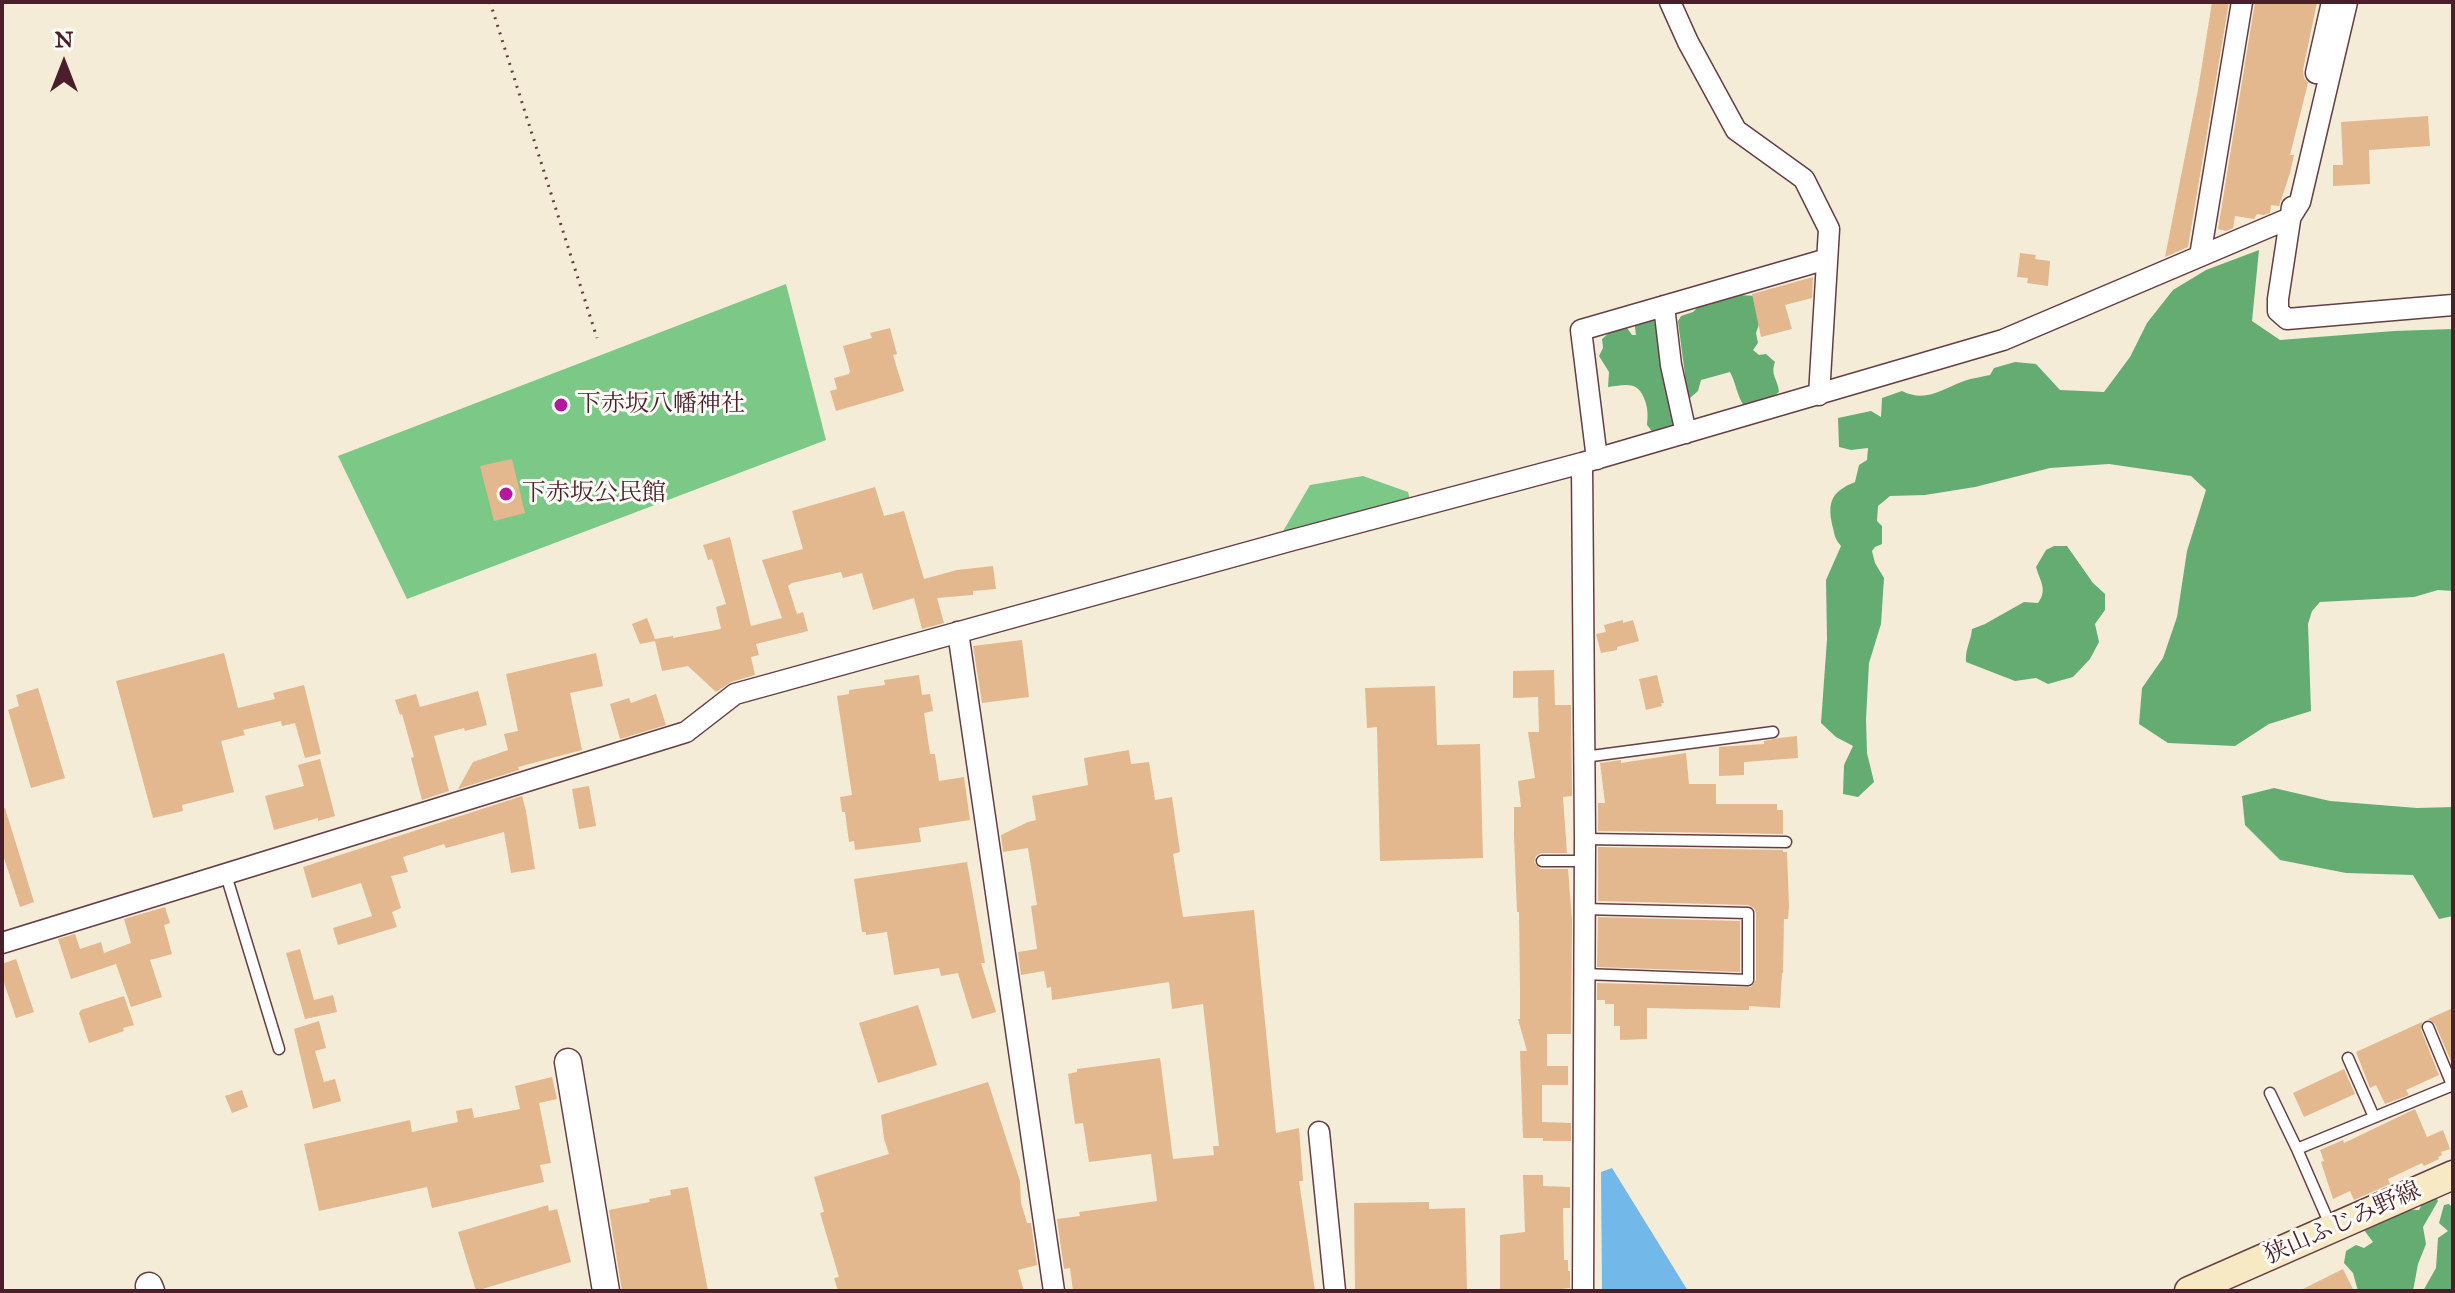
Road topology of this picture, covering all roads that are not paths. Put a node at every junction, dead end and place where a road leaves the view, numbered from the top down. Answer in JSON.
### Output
{"nodes":[{"id":1,"x":1670,"y":2,"type":"edge"},
{"id":2,"x":2242,"y":2,"type":"edge"},
{"id":3,"x":2332,"y":2,"type":"edge"},
{"id":4,"x":2347,"y":2,"type":"edge"},
{"id":5,"x":2290,"y":218,"type":"junction"},
{"id":6,"x":2200,"y":256,"type":"junction"},
{"id":7,"x":1827,"y":259,"type":"junction"},
{"id":8,"x":2453,"y":305,"type":"edge"},
{"id":9,"x":1664,"y":306,"type":"junction"},
{"id":10,"x":1819,"y":395,"type":"junction"},
{"id":11,"x":1686,"y":433,"type":"junction"},
{"id":12,"x":1590,"y":461,"type":"junction"},
{"id":13,"x":958,"y":632,"type":"junction"},
{"id":14,"x":1773,"y":732,"type":"dead end"},
{"id":15,"x":1584,"y":757,"type":"junction"},
{"id":16,"x":1585,"y":839,"type":"junction"},
{"id":17,"x":1786,"y":842,"type":"dead end"},
{"id":18,"x":1542,"y":861,"type":"dead end"},
{"id":19,"x":1584,"y":861,"type":"junction"},
{"id":20,"x":226,"y":875,"type":"junction"},
{"id":21,"x":1583,"y":909,"type":"junction"},
{"id":22,"x":2,"y":943,"type":"edge"},
{"id":23,"x":1583,"y":974,"type":"junction"},
{"id":24,"x":2428,"y":1027,"type":"dead end"},
{"id":25,"x":279,"y":1049,"type":"dead end"},
{"id":26,"x":2348,"y":1058,"type":"dead end"},
{"id":27,"x":568,"y":1062,"type":"dead end"},
{"id":28,"x":2453,"y":1086,"type":"edge"},
{"id":29,"x":2270,"y":1093,"type":"dead end"},
{"id":30,"x":2374,"y":1117,"type":"junction"},
{"id":31,"x":1319,"y":1132,"type":"dead end"},
{"id":32,"x":2297,"y":1149,"type":"junction"},
{"id":33,"x":2451,"y":1182,"type":"edge"},
{"id":34,"x":2331,"y":1229,"type":"junction"},
{"id":35,"x":2198,"y":1289,"type":"edge"},
{"id":36,"x":606,"y":1291,"type":"edge"},
{"id":37,"x":1054,"y":1291,"type":"edge"},
{"id":38,"x":1335,"y":1291,"type":"edge"},
{"id":39,"x":1583,"y":1291,"type":"edge"}],
"edges":[{"from":1,"to":7,"type":"street"},
{"from":2,"to":6,"type":"street"},
{"from":3,"to":5,"type":"street"},
{"from":4,"to":5,"type":"street"},
{"from":5,"to":6,"type":"street"},
{"from":5,"to":8,"type":"street"},
{"from":6,"to":10,"type":"street"},
{"from":7,"to":9,"type":"street"},
{"from":7,"to":10,"type":"street"},
{"from":9,"to":11,"type":"street"},
{"from":9,"to":12,"type":"street"},
{"from":10,"to":11,"type":"street"},
{"from":11,"to":12,"type":"street"},
{"from":12,"to":13,"type":"street"},
{"from":12,"to":15,"type":"street"},
{"from":13,"to":20,"type":"street"},
{"from":13,"to":37,"type":"street"},
{"from":14,"to":15,"type":"lane"},
{"from":15,"to":16,"type":"street"},
{"from":16,"to":17,"type":"lane"},
{"from":16,"to":19,"type":"street"},
{"from":18,"to":19,"type":"lane"},
{"from":19,"to":21,"type":"street"},
{"from":20,"to":22,"type":"street"},
{"from":20,"to":25,"type":"lane"},
{"from":21,"to":23,"type":"street"},
{"from":21,"to":23,"type":"lane"},
{"from":23,"to":39,"type":"street"},
{"from":24,"to":28,"type":"lane"},
{"from":26,"to":30,"type":"lane"},
{"from":27,"to":36,"type":"street"},
{"from":28,"to":30,"type":"lane"},
{"from":29,"to":32,"type":"lane"},
{"from":30,"to":32,"type":"lane"},
{"from":31,"to":38,"type":"street"},
{"from":32,"to":34,"type":"lane"},
{"from":33,"to":34,"type":"main road","name":"狭山ふじみ野線"},
{"from":34,"to":35,"type":"main road","name":"狭山ふじみ野線"}]}
